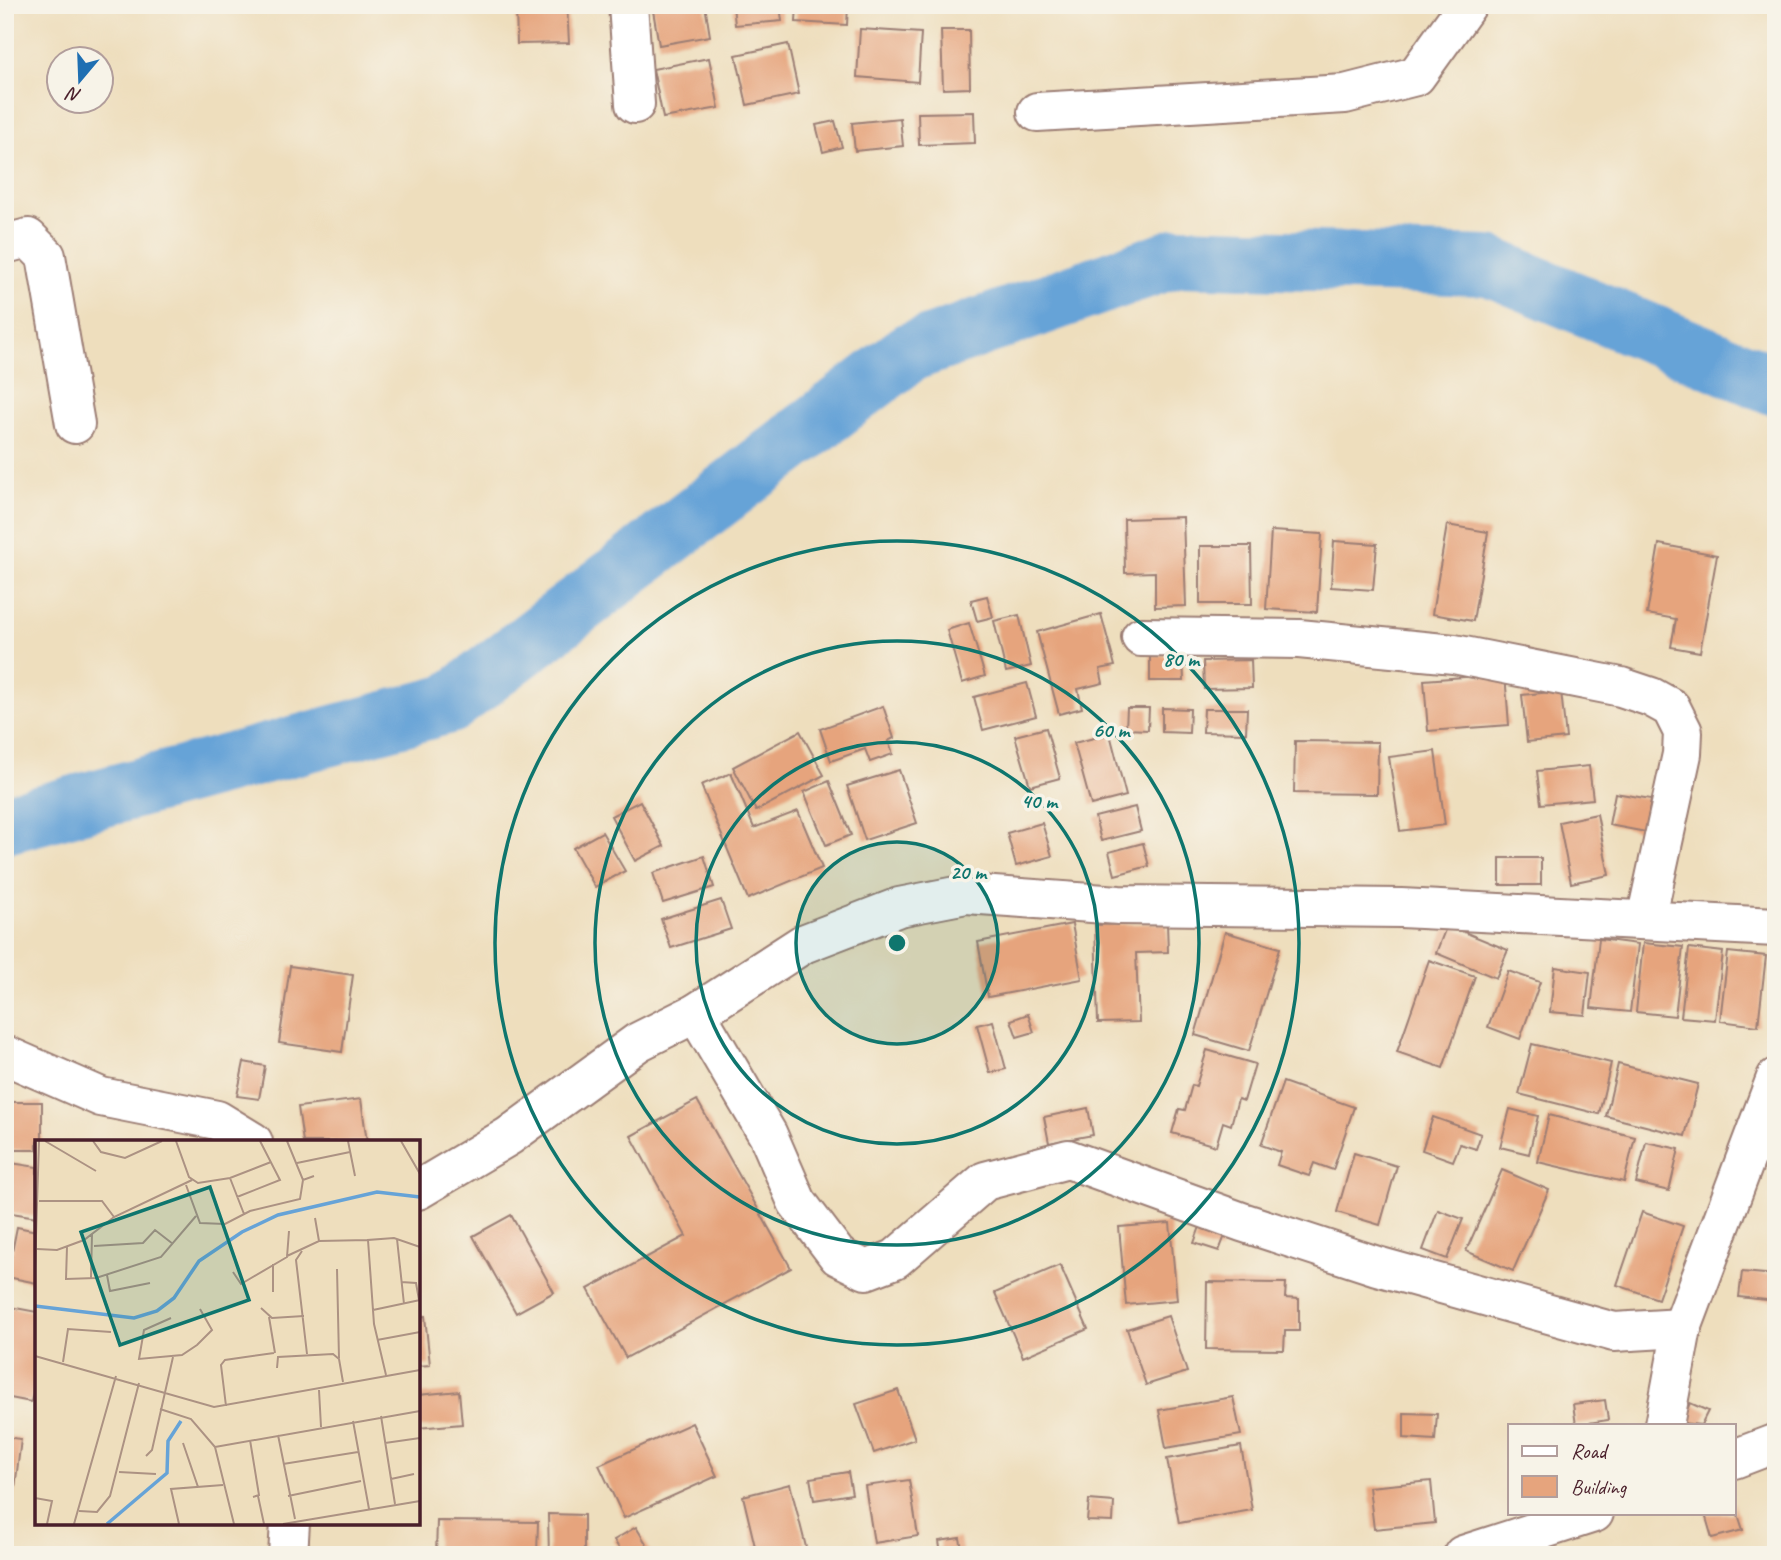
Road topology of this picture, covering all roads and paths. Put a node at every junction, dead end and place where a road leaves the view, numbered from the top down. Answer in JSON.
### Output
{"nodes":[{"id":1,"x":628,"y":5,"type":"edge"},
{"id":2,"x":1467,"y":5,"type":"edge"},
{"id":3,"x":635,"y":104,"type":"dead end"},
{"id":4,"x":1037,"y":112,"type":"dead end"},
{"id":5,"x":5,"y":244,"type":"edge"},
{"id":6,"x":75,"y":424,"type":"dead end"},
{"id":7,"x":1141,"y":637,"type":"dead end"},
{"id":8,"x":1646,"y":920,"type":"junction"},
{"id":9,"x":1776,"y":928,"type":"edge"},
{"id":10,"x":696,"y":1013,"type":"junction"},
{"id":11,"x":5,"y":1055,"type":"edge"},
{"id":12,"x":1776,"y":1078,"type":"edge"},
{"id":13,"x":250,"y":1140,"type":"edge"},
{"id":14,"x":420,"y":1189,"type":"edge"},
{"id":15,"x":1682,"y":1328,"type":"junction"},
{"id":16,"x":1664,"y":1424,"type":"edge"},
{"id":17,"x":1776,"y":1443,"type":"edge"},
{"id":18,"x":1736,"y":1458,"type":"edge"},
{"id":19,"x":1591,"y":1514,"type":"edge"},
{"id":20,"x":290,"y":1525,"type":"edge"},
{"id":21,"x":288,"y":1555,"type":"edge"},
{"id":22,"x":1463,"y":1555,"type":"edge"}],
"edges":[{"from":1,"to":3,"type":"street"},
{"from":2,"to":4,"type":"street"},
{"from":5,"to":6,"type":"street"},
{"from":7,"to":8,"type":"street"},
{"from":8,"to":9,"type":"street"},
{"from":8,"to":10,"type":"street"},
{"from":10,"to":14,"type":"street"},
{"from":10,"to":15,"type":"street"},
{"from":11,"to":13,"type":"street"},
{"from":12,"to":15,"type":"street"},
{"from":15,"to":16,"type":"street"},
{"from":17,"to":18,"type":"street"},
{"from":19,"to":22,"type":"street"},
{"from":20,"to":21,"type":"street"}]}
